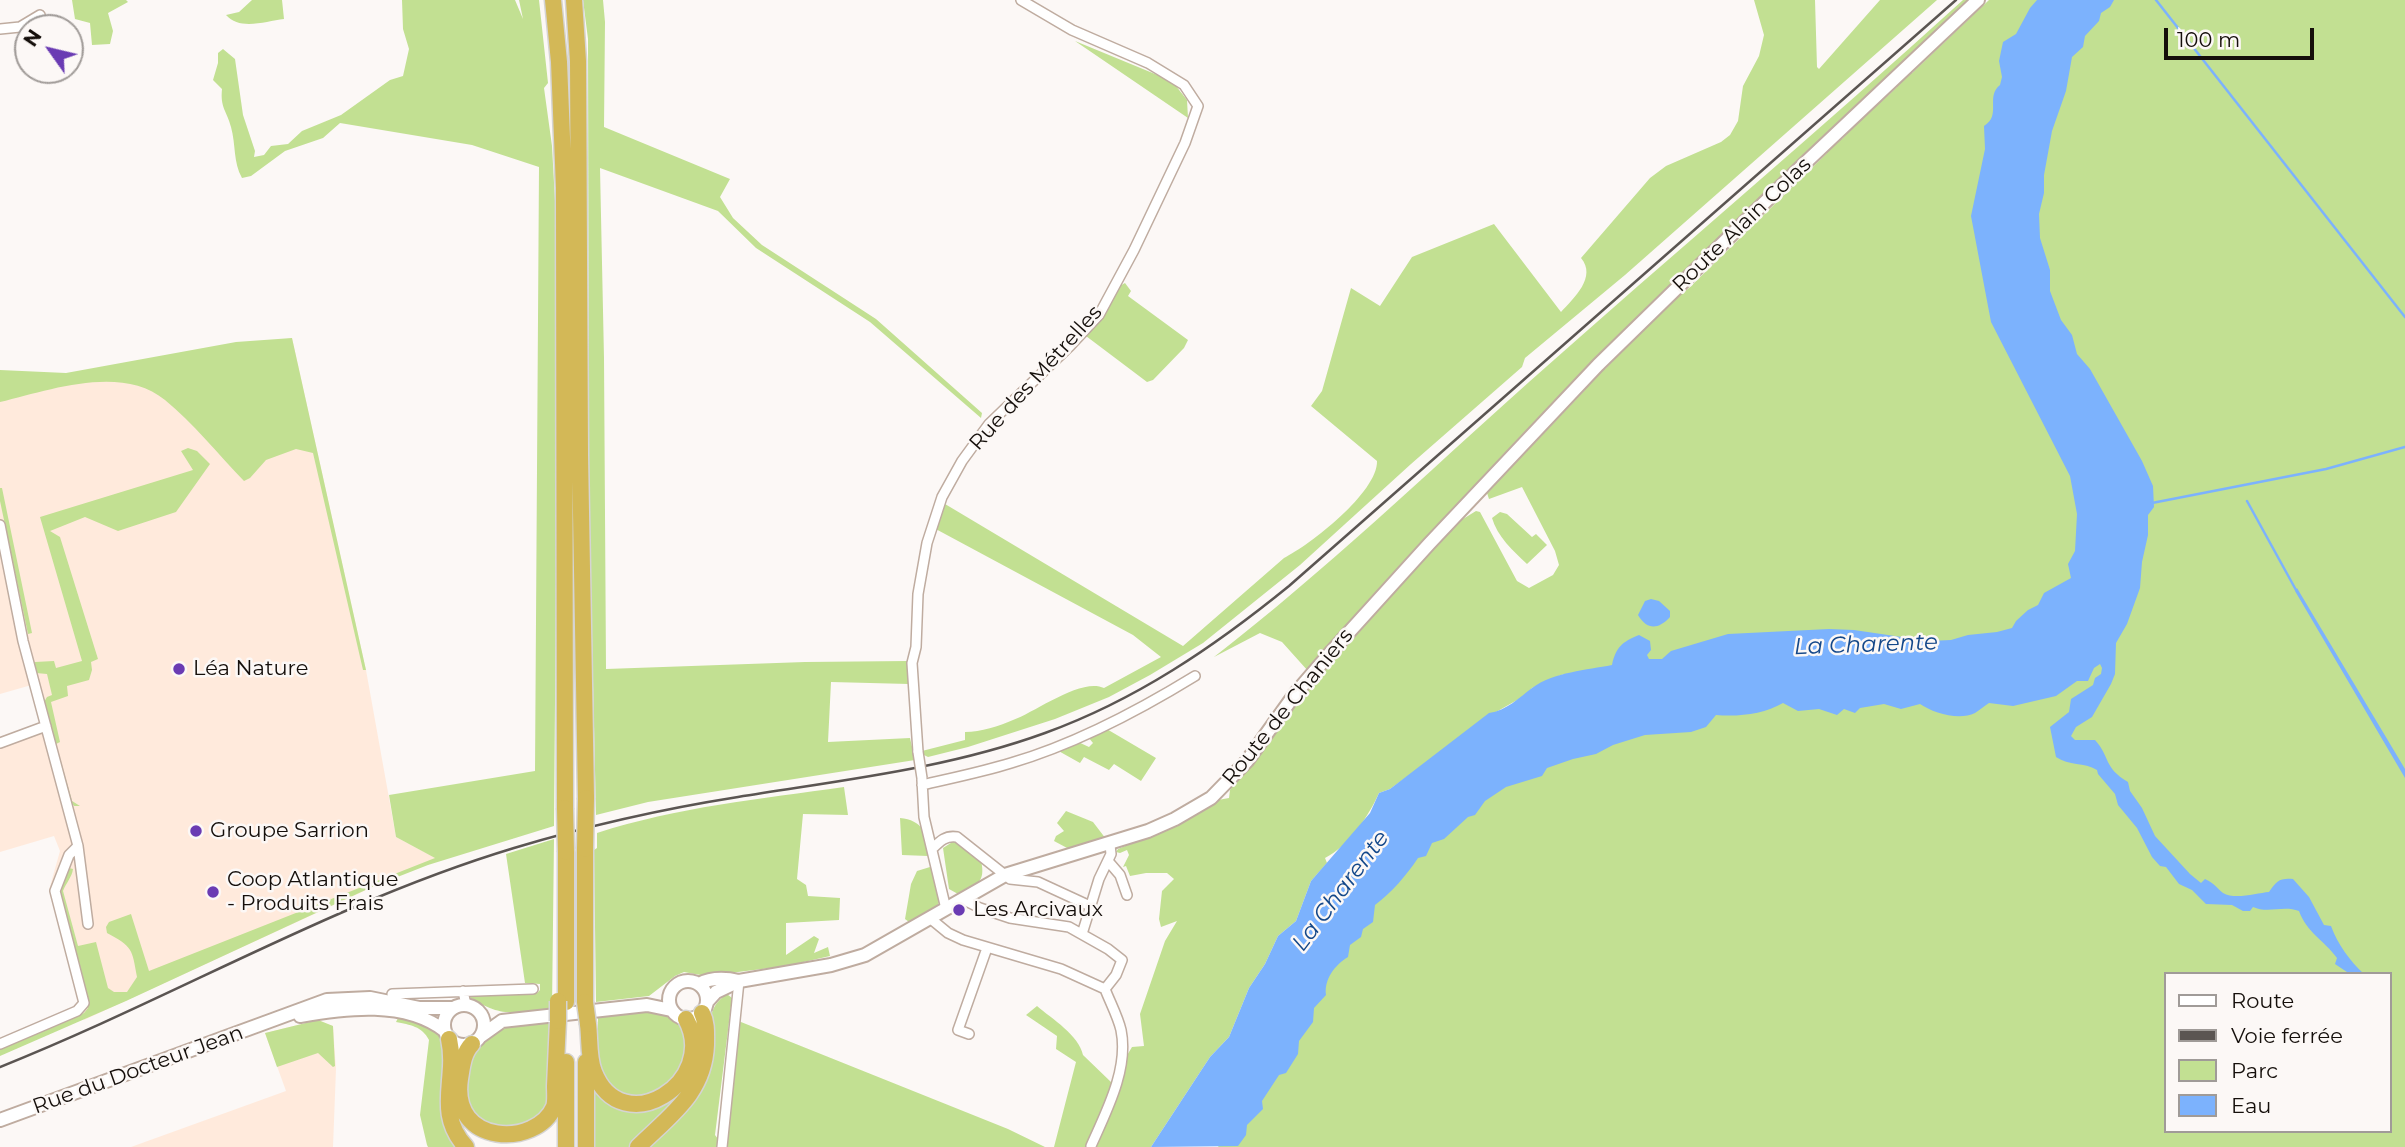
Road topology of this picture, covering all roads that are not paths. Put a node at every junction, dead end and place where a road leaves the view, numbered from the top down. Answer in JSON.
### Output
{"nodes":[{"id":1,"x":553,"y":0,"type":"edge"},
{"id":2,"x":574,"y":0,"type":"edge"},
{"id":3,"x":1021,"y":0,"type":"edge"},
{"id":4,"x":1978,"y":0,"type":"edge"},
{"id":5,"x":1511,"y":456,"type":"joint"},
{"id":6,"x":0,"y":525,"type":"edge"},
{"id":7,"x":1195,"y":676,"type":"dead end"},
{"id":8,"x":46,"y":726,"type":"junction"},
{"id":9,"x":0,"y":743,"type":"edge"},
{"id":10,"x":922,"y":781,"type":"junction"},
{"id":11,"x":1110,"y":845,"type":"junction"},
{"id":12,"x":78,"y":846,"type":"junction"},
{"id":13,"x":932,"y":849,"type":"junction"},
{"id":14,"x":1108,"y":862,"type":"junction"},
{"id":15,"x":1005,"y":875,"type":"junction"},
{"id":16,"x":1127,"y":895,"type":"dead end"},
{"id":17,"x":962,"y":899,"type":"junction"},
{"id":18,"x":1090,"y":906,"type":"junction"},
{"id":19,"x":946,"y":909,"type":"junction"},
{"id":20,"x":931,"y":919,"type":"junction"},
{"id":21,"x":89,"y":924,"type":"dead end"},
{"id":22,"x":1082,"y":934,"type":"junction"},
{"id":23,"x":987,"y":948,"type":"junction"},
{"id":24,"x":739,"y":981,"type":"junction"},
{"id":25,"x":699,"y":984,"type":"junction"},
{"id":26,"x":533,"y":989,"type":"dead end"},
{"id":27,"x":1105,"y":989,"type":"junction"},
{"id":28,"x":463,"y":990,"type":"junction"},
{"id":29,"x":670,"y":993,"type":"junction"},
{"id":30,"x":391,"y":994,"type":"dead end"},
{"id":31,"x":647,"y":1005,"type":"junction"},
{"id":32,"x":459,"y":1007,"type":"junction"},
{"id":33,"x":705,"y":1007,"type":"junction"},
{"id":34,"x":671,"y":1010,"type":"junction"},
{"id":35,"x":479,"y":1011,"type":"junction"},
{"id":36,"x":686,"y":1019,"type":"junction"},
{"id":37,"x":276,"y":1020,"type":"junction"},
{"id":38,"x":502,"y":1021,"type":"junction"},
{"id":39,"x":562,"y":1021,"type":"junction"},
{"id":40,"x":587,"y":1023,"type":"junction"},
{"id":41,"x":969,"y":1034,"type":"dead end"},
{"id":42,"x":447,"y":1035,"type":"junction"},
{"id":43,"x":477,"y":1040,"type":"junction"},
{"id":44,"x":0,"y":1044,"type":"edge"},
{"id":45,"x":0,"y":1120,"type":"edge"},
{"id":46,"x":1091,"y":1146,"type":"edge"},
{"id":47,"x":466,"y":1147,"type":"edge"},
{"id":48,"x":566,"y":1147,"type":"edge"},
{"id":49,"x":586,"y":1147,"type":"edge"},
{"id":50,"x":638,"y":1147,"type":"edge"},
{"id":51,"x":722,"y":1147,"type":"edge"}],
"edges":[{"from":1,"to":39,"type":"highway","bridge":true},
{"from":2,"to":40,"type":"highway","bridge":true},
{"from":3,"to":10,"type":"street","name":"Rue des Métrelles","bridge":true},
{"from":4,"to":5,"type":"street","name":"Route Alain Colas"},
{"from":5,"to":11,"type":"street","name":"Route de Chaniers"},
{"from":6,"to":8,"type":"street"},
{"from":7,"to":10,"type":"street"},
{"from":8,"to":9,"type":"street"},
{"from":8,"to":12,"type":"street"},
{"from":10,"to":13,"type":"street","name":"Rue des Métrelles"},
{"from":11,"to":14,"type":"street"},
{"from":11,"to":15,"type":"street","name":"Route de Chaniers"},
{"from":12,"to":21,"type":"street"},
{"from":12,"to":44,"type":"street"},
{"from":13,"to":15,"type":"street"},
{"from":13,"to":19,"type":"street","name":"Rue des Métrelles"},
{"from":14,"to":16,"type":"street"},
{"from":14,"to":18,"type":"street"},
{"from":15,"to":17,"type":"street","name":"Route de Chaniers"},
{"from":15,"to":18,"type":"street"},
{"from":17,"to":19,"type":"street","name":"Route de Chaniers"},
{"from":17,"to":22,"type":"street"},
{"from":18,"to":22,"type":"street"},
{"from":19,"to":20,"type":"street","name":"Route de Chaniers"},
{"from":20,"to":23,"type":"street"},
{"from":20,"to":24,"type":"street","name":"Route de Chaniers"},
{"from":22,"to":27,"type":"street"},
{"from":23,"to":27,"type":"street"},
{"from":23,"to":41,"type":"street"},
{"from":24,"to":25,"type":"street"},
{"from":24,"to":33,"type":"street"},
{"from":24,"to":51,"type":"street"},
{"from":25,"to":29,"type":"street"},
{"from":25,"to":33,"type":"street"},
{"from":26,"to":28,"type":"street"},
{"from":27,"to":46,"type":"street"},
{"from":28,"to":30,"type":"street"},
{"from":28,"to":32,"type":"street"},
{"from":29,"to":31,"type":"street"},
{"from":29,"to":34,"type":"street"},
{"from":31,"to":34,"type":"street"},
{"from":31,"to":38,"type":"street"},
{"from":32,"to":35,"type":"street"},
{"from":32,"to":37,"type":"street","name":"Rue du Docteur Jean"},
{"from":32,"to":42,"type":"street"},
{"from":33,"to":36,"type":"street"},
{"from":33,"to":50,"type":"highway"},
{"from":34,"to":36,"type":"street"},
{"from":35,"to":38,"type":"street"},
{"from":35,"to":43,"type":"street"},
{"from":36,"to":40,"type":"highway"},
{"from":37,"to":42,"type":"street","name":"Rue du Docteur Jean"},
{"from":37,"to":45,"type":"street","name":"Rue du Docteur Jean"},
{"from":38,"to":43,"type":"street"},
{"from":39,"to":43,"type":"highway"},
{"from":39,"to":48,"type":"highway"},
{"from":40,"to":49,"type":"highway"},
{"from":42,"to":43,"type":"street"},
{"from":42,"to":47,"type":"highway"}]}
